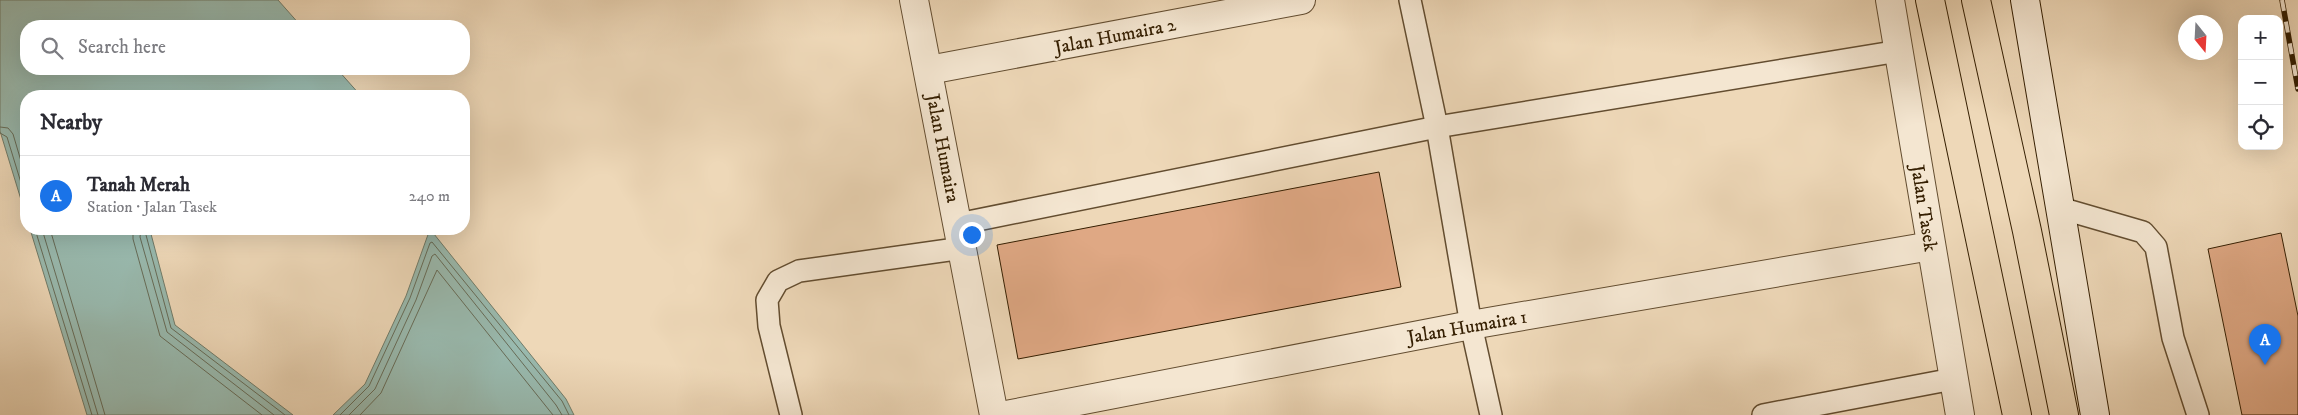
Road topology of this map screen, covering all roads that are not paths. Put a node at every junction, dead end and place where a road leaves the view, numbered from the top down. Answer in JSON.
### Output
{"nodes":[{"id":1,"x":914,"y":0,"type":"edge"},
{"id":2,"x":1301,"y":0,"type":"edge"},
{"id":3,"x":1410,"y":0,"type":"edge"},
{"id":4,"x":1890,"y":0,"type":"edge"},
{"id":5,"x":1930,"y":0,"type":"edge"},
{"id":6,"x":1976,"y":0,"type":"edge"},
{"id":7,"x":2025,"y":0,"type":"edge"},
{"id":8,"x":1899,"y":51,"type":"junction"},
{"id":9,"x":928,"y":70,"type":"junction"},
{"id":10,"x":1437,"y":127,"type":"junction"},
{"id":11,"x":2060,"y":208,"type":"junction"},
{"id":12,"x":960,"y":236,"type":"junction"},
{"id":13,"x":1931,"y":246,"type":"junction"},
{"id":14,"x":1471,"y":325,"type":"junction"},
{"id":15,"x":1953,"y":379,"type":"junction"},
{"id":16,"x":791,"y":415,"type":"edge"},
{"id":17,"x":994,"y":415,"type":"edge"},
{"id":18,"x":1006,"y":415,"type":"edge"},
{"id":19,"x":1491,"y":415,"type":"edge"},
{"id":20,"x":1763,"y":415,"type":"edge"},
{"id":21,"x":1960,"y":415,"type":"edge"},
{"id":22,"x":2017,"y":415,"type":"edge"},
{"id":23,"x":2064,"y":415,"type":"edge"},
{"id":24,"x":2095,"y":415,"type":"edge"},
{"id":25,"x":2198,"y":415,"type":"edge"}],
"edges":[{"from":1,"to":9,"type":"street","name":"Jalan Humaira"},
{"from":2,"to":9,"type":"street","name":"Jalan Humaira 2"},
{"from":3,"to":10,"type":"lane"},
{"from":4,"to":8,"type":"street","name":"Jalan Tasek"},
{"from":5,"to":22,"type":"main road"},
{"from":6,"to":23,"type":"main road"},
{"from":7,"to":11,"type":"street"},
{"from":8,"to":10,"type":"lane"},
{"from":8,"to":13,"type":"street","name":"Jalan Tasek"},
{"from":9,"to":12,"type":"street","name":"Jalan Humaira"},
{"from":10,"to":12,"type":"lane"},
{"from":10,"to":14,"type":"lane"},
{"from":11,"to":24,"type":"street"},
{"from":11,"to":25,"type":"lane"},
{"from":12,"to":16,"type":"lane"},
{"from":12,"to":17,"type":"street","name":"Jalan Humaira"},
{"from":13,"to":14,"type":"street","name":"Jalan Humaira 1"},
{"from":13,"to":15,"type":"street","name":"Jalan Tasek"},
{"from":14,"to":18,"type":"street","name":"Jalan Humaira 1"},
{"from":14,"to":19,"type":"lane"},
{"from":15,"to":20,"type":"lane"},
{"from":15,"to":21,"type":"street","name":"Jalan Tasek"}]}
